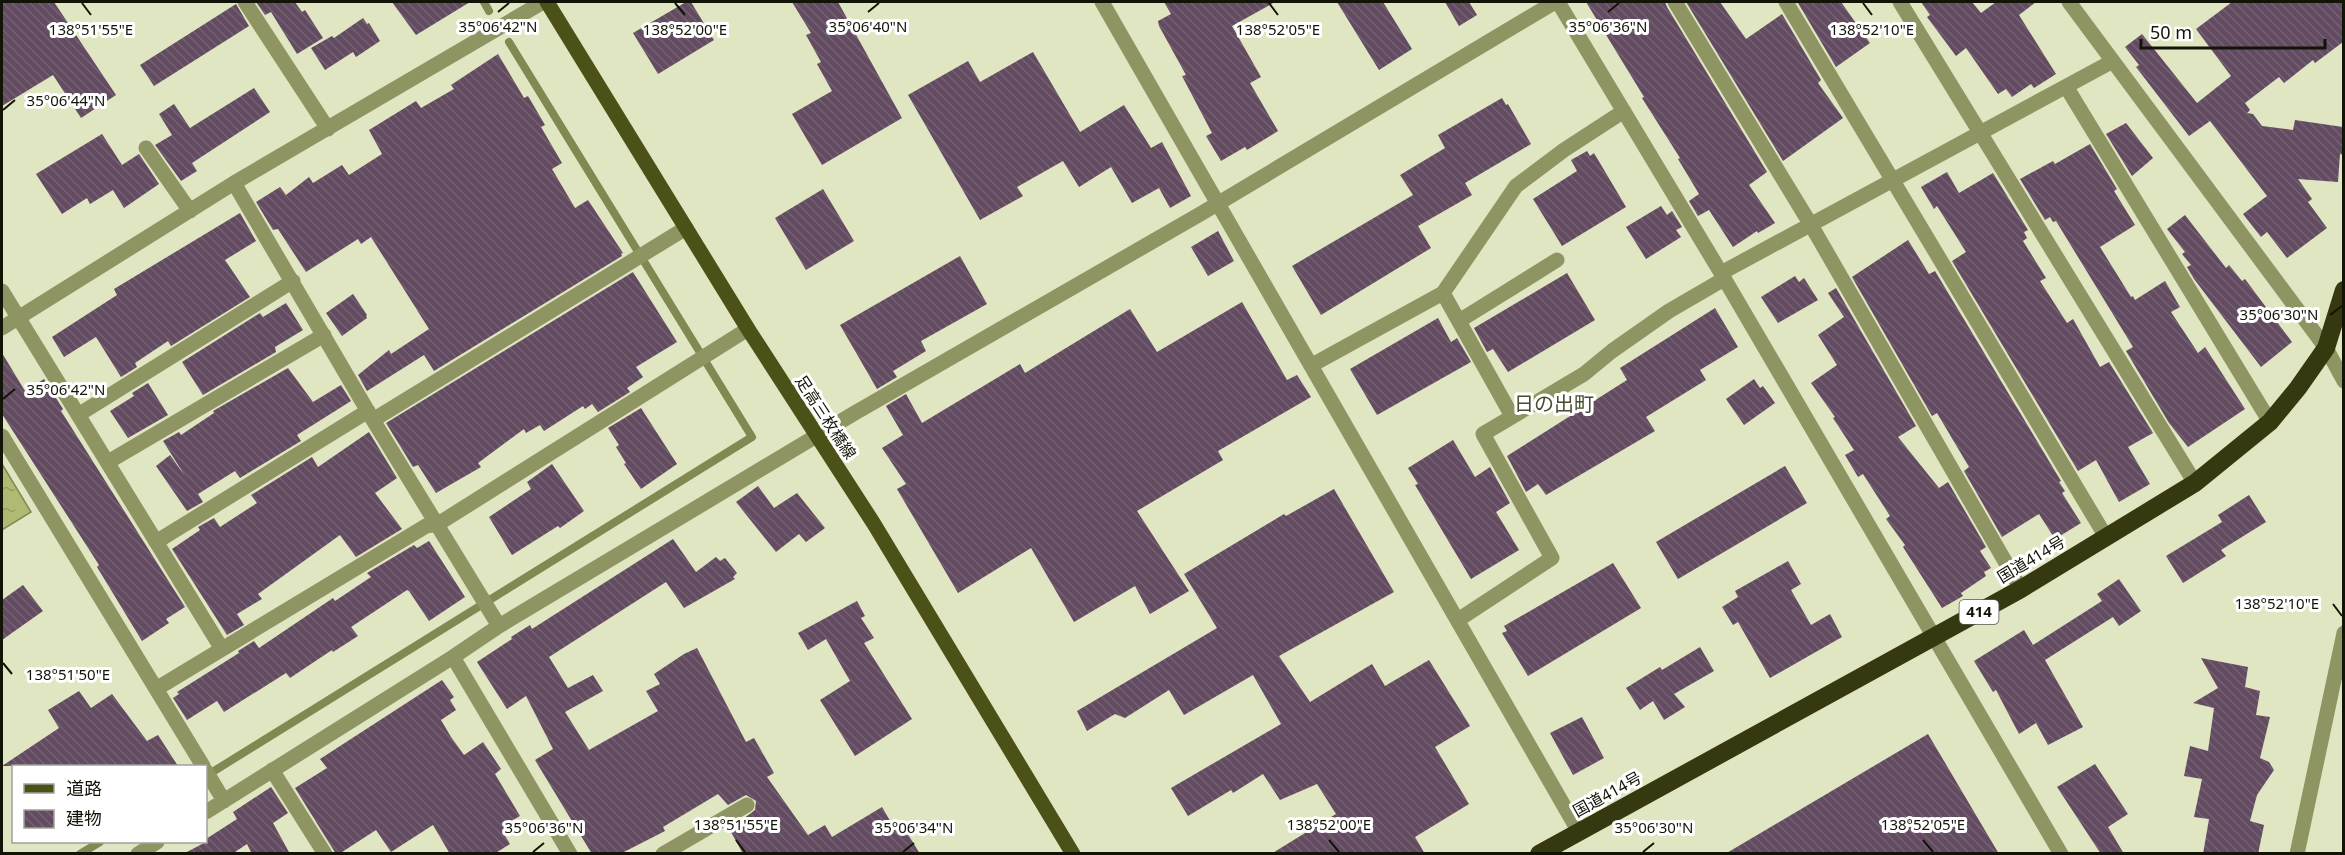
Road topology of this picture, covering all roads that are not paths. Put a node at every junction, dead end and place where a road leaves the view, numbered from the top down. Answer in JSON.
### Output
{"nodes":[{"id":1,"x":245,"y":2,"type":"edge"},
{"id":2,"x":545,"y":2,"type":"edge"},
{"id":3,"x":1102,"y":2,"type":"edge"},
{"id":4,"x":1557,"y":2,"type":"edge"},
{"id":5,"x":1675,"y":2,"type":"edge"},
{"id":6,"x":1786,"y":2,"type":"edge"},
{"id":7,"x":1900,"y":2,"type":"edge"},
{"id":8,"x":2069,"y":2,"type":"edge"},
{"id":9,"x":2113,"y":62,"type":"junction"},
{"id":10,"x":2067,"y":88,"type":"junction"},
{"id":11,"x":1624,"y":111,"type":"junction"},
{"id":12,"x":328,"y":129,"type":"junction"},
{"id":13,"x":1982,"y":133,"type":"junction"},
{"id":14,"x":146,"y":148,"type":"dead end"},
{"id":15,"x":1893,"y":179,"type":"junction"},
{"id":16,"x":234,"y":183,"type":"junction"},
{"id":17,"x":1218,"y":202,"type":"junction"},
{"id":18,"x":190,"y":211,"type":"junction"},
{"id":19,"x":1811,"y":225,"type":"junction"},
{"id":20,"x":686,"y":228,"type":"junction"},
{"id":21,"x":1557,"y":260,"type":"dead end"},
{"id":22,"x":1723,"y":276,"type":"junction"},
{"id":23,"x":293,"y":282,"type":"junction"},
{"id":24,"x":2343,"y":290,"type":"edge"},
{"id":25,"x":2,"y":291,"type":"edge"},
{"id":26,"x":1443,"y":293,"type":"junction"},
{"id":27,"x":19,"y":317,"type":"junction"},
{"id":28,"x":1459,"y":321,"type":"junction"},
{"id":29,"x":2,"y":328,"type":"edge"},
{"id":30,"x":748,"y":329,"type":"junction"},
{"id":31,"x":324,"y":335,"type":"junction"},
{"id":32,"x":2326,"y":348,"type":"junction"},
{"id":33,"x":1312,"y":365,"type":"junction"},
{"id":34,"x":2343,"y":381,"type":"edge"},
{"id":35,"x":78,"y":415,"type":"junction"},
{"id":36,"x":371,"y":415,"type":"junction"},
{"id":37,"x":1512,"y":416,"type":"junction"},
{"id":38,"x":2270,"y":422,"type":"junction"},
{"id":39,"x":817,"y":435,"type":"junction"},
{"id":40,"x":2,"y":436,"type":"edge"},
{"id":41,"x":108,"y":462,"type":"junction"},
{"id":42,"x":2195,"y":483,"type":"junction"},
{"id":43,"x":438,"y":524,"type":"junction"},
{"id":44,"x":2106,"y":537,"type":"junction"},
{"id":45,"x":156,"y":542,"type":"junction"},
{"id":46,"x":2021,"y":589,"type":"junction"},
{"id":47,"x":1458,"y":620,"type":"junction"},
{"id":48,"x":499,"y":626,"type":"junction"},
{"id":49,"x":2343,"y":633,"type":"edge"},
{"id":50,"x":1934,"y":636,"type":"junction"},
{"id":51,"x":222,"y":649,"type":"junction"},
{"id":52,"x":453,"y":657,"type":"junction"},
{"id":53,"x":156,"y":689,"type":"junction"},
{"id":54,"x":202,"y":765,"type":"edge"},
{"id":55,"x":272,"y":770,"type":"junction"},
{"id":56,"x":207,"y":773,"type":"edge"},
{"id":57,"x":224,"y":801,"type":"junction"},
{"id":58,"x":747,"y":805,"type":"dead end"},
{"id":59,"x":207,"y":811,"type":"edge"},
{"id":60,"x":1579,"y":832,"type":"junction"},
{"id":61,"x":155,"y":843,"type":"edge"},
{"id":62,"x":138,"y":854,"type":"edge"},
{"id":63,"x":325,"y":854,"type":"edge"},
{"id":64,"x":570,"y":854,"type":"edge"},
{"id":65,"x":663,"y":854,"type":"edge"},
{"id":66,"x":1073,"y":854,"type":"edge"},
{"id":67,"x":1539,"y":854,"type":"edge"},
{"id":68,"x":2061,"y":854,"type":"edge"},
{"id":69,"x":2297,"y":854,"type":"edge"}],
"edges":[{"from":1,"to":12,"type":"street"},
{"from":2,"to":12,"type":"street"},
{"from":2,"to":20,"type":"main road","name":"足高三枚橋線"},
{"from":3,"to":17,"type":"street"},
{"from":4,"to":11,"type":"street"},
{"from":4,"to":17,"type":"street"},
{"from":5,"to":19,"type":"street"},
{"from":6,"to":15,"type":"street"},
{"from":7,"to":13,"type":"street"},
{"from":8,"to":9,"type":"street"},
{"from":9,"to":10,"type":"street"},
{"from":9,"to":32,"type":"street"},
{"from":10,"to":13,"type":"street"},
{"from":10,"to":38,"type":"street"},
{"from":11,"to":22,"type":"street"},
{"from":11,"to":26,"type":"street"},
{"from":12,"to":16,"type":"street"},
{"from":13,"to":15,"type":"street"},
{"from":13,"to":42,"type":"street"},
{"from":14,"to":18,"type":"street"},
{"from":15,"to":19,"type":"street"},
{"from":15,"to":44,"type":"street"},
{"from":16,"to":18,"type":"street"},
{"from":16,"to":23,"type":"street"},
{"from":17,"to":33,"type":"street"},
{"from":17,"to":39,"type":"street"},
{"from":18,"to":27,"type":"street"},
{"from":19,"to":22,"type":"street"},
{"from":19,"to":46,"type":"street"},
{"from":20,"to":30,"type":"main road","name":"足高三枚橋線"},
{"from":20,"to":36,"type":"street"},
{"from":21,"to":28,"type":"street"},
{"from":22,"to":37,"type":"street"},
{"from":22,"to":50,"type":"street"},
{"from":23,"to":31,"type":"street"},
{"from":23,"to":35,"type":"street"},
{"from":24,"to":32,"type":"highway","name":"国道414号","number":"414"},
{"from":25,"to":27,"type":"street"},
{"from":26,"to":28,"type":"street"},
{"from":26,"to":33,"type":"street"},
{"from":27,"to":29,"type":"street"},
{"from":27,"to":35,"type":"street"},
{"from":28,"to":37,"type":"street"},
{"from":30,"to":39,"type":"main road","name":"足高三枚橋線"},
{"from":30,"to":43,"type":"street"},
{"from":31,"to":36,"type":"street"},
{"from":31,"to":41,"type":"street"},
{"from":32,"to":34,"type":"street"},
{"from":32,"to":38,"type":"highway","name":"国道414号","number":"414"},
{"from":33,"to":47,"type":"street"},
{"from":35,"to":41,"type":"street"},
{"from":36,"to":43,"type":"street"},
{"from":36,"to":45,"type":"street"},
{"from":37,"to":47,"type":"street"},
{"from":38,"to":42,"type":"highway","name":"国道414号","number":"414"},
{"from":39,"to":48,"type":"street"},
{"from":39,"to":66,"type":"main road","name":"足高三枚橋線"},
{"from":40,"to":53,"type":"street"},
{"from":41,"to":45,"type":"street"},
{"from":42,"to":44,"type":"highway","name":"国道414号","number":"414"},
{"from":43,"to":48,"type":"street"},
{"from":43,"to":51,"type":"street"},
{"from":44,"to":46,"type":"highway","name":"国道414号","number":"414"},
{"from":45,"to":51,"type":"street"},
{"from":46,"to":50,"type":"highway","name":"国道414号","number":"414"},
{"from":47,"to":60,"type":"street"},
{"from":48,"to":52,"type":"street"},
{"from":49,"to":69,"type":"street"},
{"from":50,"to":60,"type":"highway","name":"国道414号","number":"414"},
{"from":50,"to":68,"type":"street"},
{"from":51,"to":53,"type":"street"},
{"from":52,"to":55,"type":"street"},
{"from":52,"to":64,"type":"street"},
{"from":53,"to":54,"type":"street"},
{"from":55,"to":57,"type":"street"},
{"from":55,"to":63,"type":"street"},
{"from":56,"to":57,"type":"street"},
{"from":57,"to":59,"type":"street"},
{"from":58,"to":65,"type":"street"},
{"from":60,"to":67,"type":"highway","name":"国道414号","number":"414"},
{"from":61,"to":62,"type":"street"}]}
